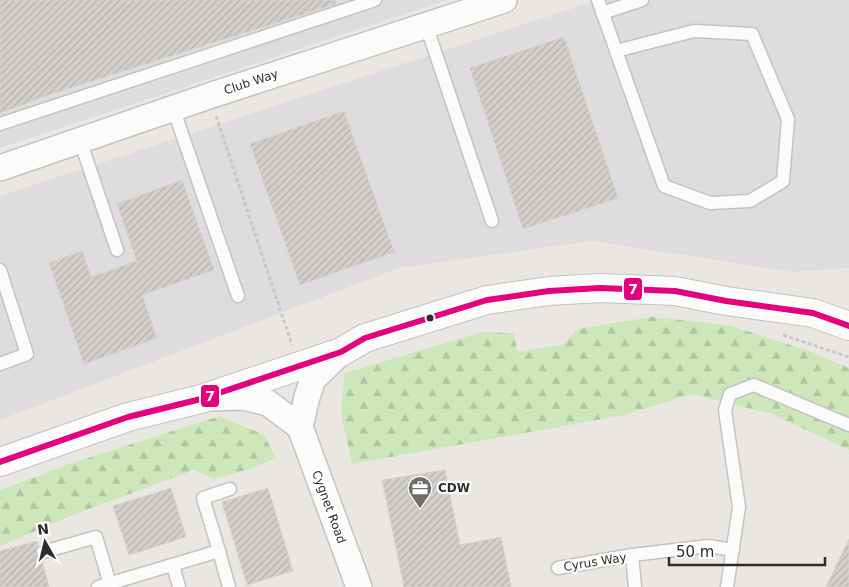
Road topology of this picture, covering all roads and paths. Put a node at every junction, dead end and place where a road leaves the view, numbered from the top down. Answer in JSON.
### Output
{"nodes":[{"id":1,"x":375,"y":0,"type":"edge"},
{"id":2,"x":504,"y":0,"type":"edge"},
{"id":3,"x":598,"y":0,"type":"edge"},
{"id":4,"x":642,"y":0,"type":"edge"},
{"id":5,"x":602,"y":13,"type":"junction"},
{"id":6,"x":426,"y":25,"type":"junction"},
{"id":7,"x":616,"y":51,"type":"junction"},
{"id":8,"x":209,"y":96,"type":"junction"},
{"id":9,"x":173,"y":108,"type":"junction"},
{"id":10,"x":0,"y":124,"type":"edge"},
{"id":11,"x":80,"y":140,"type":"junction"},
{"id":12,"x":0,"y":168,"type":"edge"},
{"id":13,"x":492,"y":221,"type":"dead end"},
{"id":14,"x":117,"y":250,"type":"dead end"},
{"id":15,"x":0,"y":270,"type":"edge"},
{"id":16,"x":238,"y":296,"type":"dead end"},
{"id":17,"x":849,"y":309,"type":"edge"},
{"id":18,"x":813,"y":313,"type":"junction"},
{"id":19,"x":849,"y":326,"type":"edge"},
{"id":20,"x":778,"y":333,"type":"dead end"},
{"id":21,"x":365,"y":338,"type":"junction"},
{"id":22,"x":341,"y":352,"type":"junction"},
{"id":23,"x":295,"y":354,"type":"junction"},
{"id":24,"x":849,"y":357,"type":"edge"},
{"id":25,"x":0,"y":364,"type":"edge"},
{"id":26,"x":201,"y":399,"type":"junction"},
{"id":27,"x":128,"y":417,"type":"junction"},
{"id":28,"x":849,"y":425,"type":"edge"},
{"id":29,"x":300,"y":427,"type":"junction"},
{"id":30,"x":0,"y":462,"type":"edge"},
{"id":31,"x":230,"y":489,"type":"dead end"},
{"id":32,"x":733,"y":550,"type":"junction"},
{"id":33,"x":219,"y":551,"type":"junction"},
{"id":34,"x":43,"y":552,"type":"dead end"},
{"id":35,"x":632,"y":556,"type":"junction"},
{"id":36,"x":173,"y":565,"type":"junction"},
{"id":37,"x":558,"y":568,"type":"dead end"},
{"id":38,"x":104,"y":585,"type":"edge"},
{"id":39,"x":180,"y":587,"type":"edge"},
{"id":40,"x":229,"y":587,"type":"edge"},
{"id":41,"x":359,"y":587,"type":"edge"},
{"id":42,"x":636,"y":587,"type":"edge"},
{"id":43,"x":726,"y":587,"type":"edge"}],
"edges":[{"from":1,"to":10,"type":"lane"},
{"from":2,"to":6,"type":"street","name":"Club Way"},
{"from":3,"to":5,"type":"lane"},
{"from":4,"to":5,"type":"lane"},
{"from":5,"to":7,"type":"lane"},
{"from":6,"to":8,"type":"street","name":"Club Way"},
{"from":6,"to":13,"type":"lane"},
{"from":7,"to":7,"type":"lane"},
{"from":8,"to":9,"type":"street","name":"Club Way"},
{"from":8,"to":23,"type":"path"},
{"from":9,"to":11,"type":"street","name":"Club Way"},
{"from":9,"to":16,"type":"lane"},
{"from":11,"to":12,"type":"street","name":"Club Way"},
{"from":11,"to":14,"type":"lane"},
{"from":15,"to":25,"type":"lane"},
{"from":17,"to":18,"type":"street"},
{"from":18,"to":19,"type":"street"},
{"from":18,"to":21,"type":"street"},
{"from":20,"to":24,"type":"path"},
{"from":21,"to":22,"type":"street"},
{"from":21,"to":23,"type":"street"},
{"from":22,"to":26,"type":"street"},
{"from":22,"to":29,"type":"street"},
{"from":23,"to":27,"type":"street"},
{"from":26,"to":27,"type":"street"},
{"from":26,"to":29,"type":"street"},
{"from":27,"to":30,"type":"street"},
{"from":28,"to":32,"type":"lane"},
{"from":29,"to":41,"type":"street","name":"Cygnet Road"},
{"from":31,"to":33,"type":"lane"},
{"from":32,"to":35,"type":"lane"},
{"from":32,"to":43,"type":"lane"},
{"from":33,"to":36,"type":"lane"},
{"from":33,"to":40,"type":"lane"},
{"from":34,"to":38,"type":"lane"},
{"from":35,"to":37,"type":"lane","name":"Cyrus Way"},
{"from":35,"to":42,"type":"lane","name":"Cyrus Way"},
{"from":36,"to":38,"type":"lane"},
{"from":36,"to":39,"type":"lane"}]}
